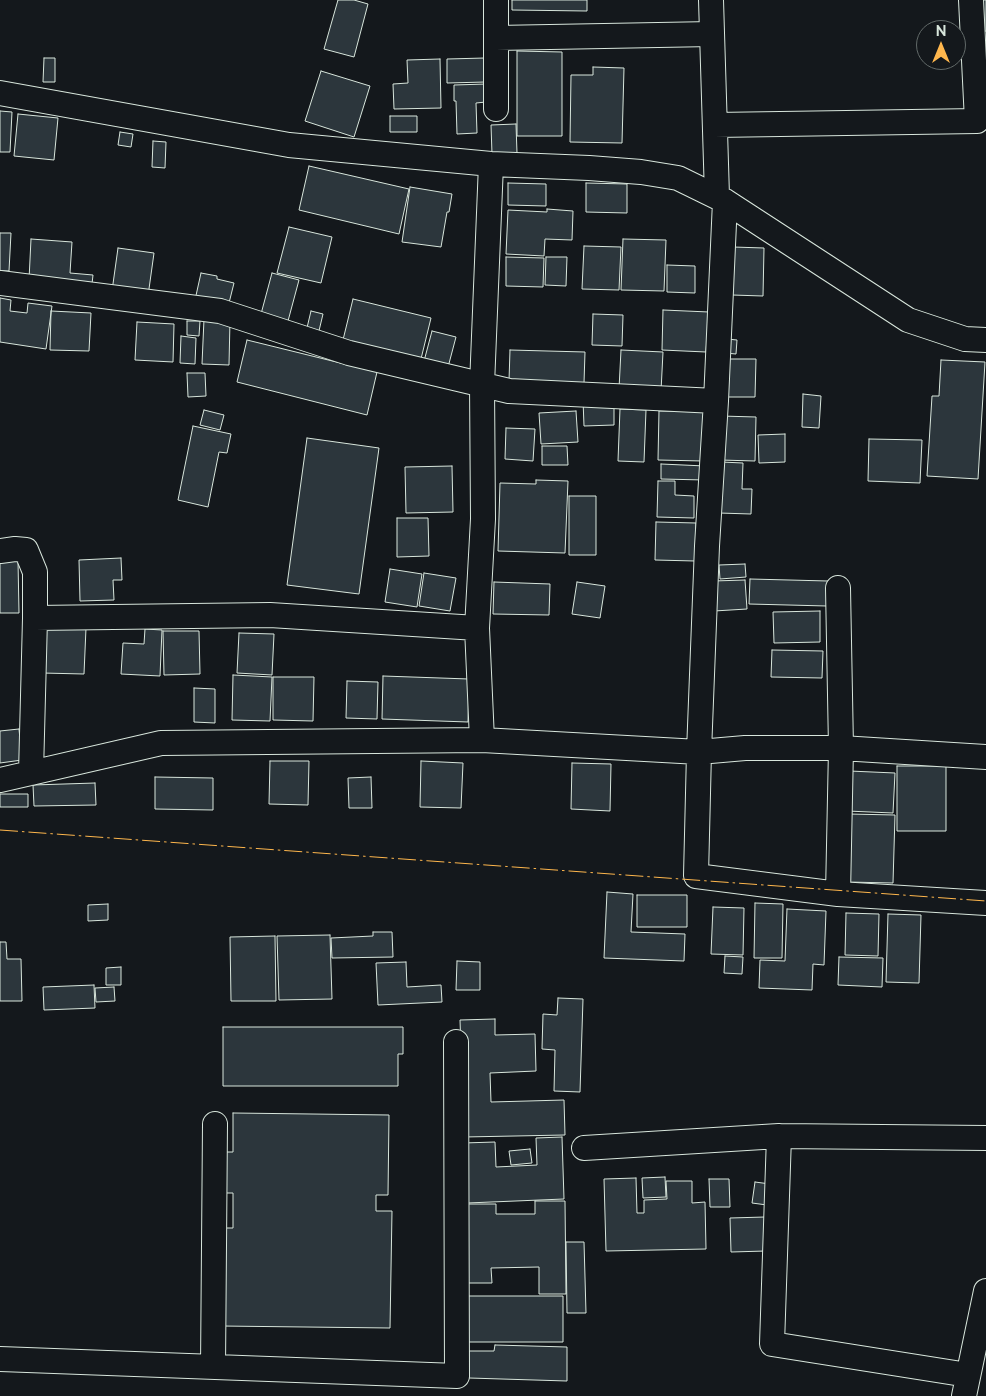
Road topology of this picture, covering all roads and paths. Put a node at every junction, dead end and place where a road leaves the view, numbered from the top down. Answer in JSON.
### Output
{"nodes":[{"id":1,"x":496,"y":0,"type":"edge"},
{"id":2,"x":711,"y":0,"type":"edge"},
{"id":3,"x":971,"y":0,"type":"edge"},
{"id":4,"x":712,"y":34,"type":"junction"},
{"id":5,"x":496,"y":38,"type":"junction"},
{"id":6,"x":0,"y":93,"type":"edge"},
{"id":7,"x":496,"y":109,"type":"dead end"},
{"id":8,"x":715,"y":124,"type":"junction"},
{"id":9,"x":491,"y":164,"type":"junction"},
{"id":10,"x":721,"y":199,"type":"junction"},
{"id":11,"x":0,"y":283,"type":"edge"},
{"id":12,"x":986,"y":340,"type":"edge"},
{"id":13,"x":482,"y":385,"type":"junction"},
{"id":14,"x":716,"y":401,"type":"junction"},
{"id":15,"x":0,"y":551,"type":"edge"},
{"id":16,"x":838,"y":588,"type":"dead end"},
{"id":17,"x":35,"y":618,"type":"junction"},
{"id":18,"x":477,"y":628,"type":"junction"},
{"id":19,"x":482,"y":740,"type":"junction"},
{"id":20,"x":841,"y":748,"type":"junction"},
{"id":21,"x":699,"y":752,"type":"junction"},
{"id":22,"x":986,"y":757,"type":"edge"},
{"id":23,"x":30,"y":773,"type":"junction"},
{"id":24,"x":0,"y":780,"type":"edge"},
{"id":25,"x":838,"y":894,"type":"junction"},
{"id":26,"x":986,"y":903,"type":"edge"},
{"id":27,"x":456,"y":1042,"type":"dead end"},
{"id":28,"x":215,"y":1124,"type":"dead end"},
{"id":29,"x":779,"y":1136,"type":"junction"},
{"id":30,"x":986,"y":1138,"type":"edge"},
{"id":31,"x":584,"y":1148,"type":"dead end"},
{"id":32,"x":986,"y":1291,"type":"edge"},
{"id":33,"x":0,"y":1358,"type":"edge"},
{"id":34,"x":213,"y":1367,"type":"junction"},
{"id":35,"x":966,"y":1386,"type":"edge"}],
"edges":[{"from":1,"to":5,"type":"street"},
{"from":2,"to":4,"type":"street"},
{"from":3,"to":8,"type":"street"},
{"from":4,"to":5,"type":"street"},
{"from":4,"to":8,"type":"street"},
{"from":5,"to":7,"type":"street"},
{"from":6,"to":9,"type":"street"},
{"from":8,"to":10,"type":"street"},
{"from":9,"to":10,"type":"street"},
{"from":9,"to":13,"type":"street"},
{"from":10,"to":12,"type":"street"},
{"from":10,"to":14,"type":"street"},
{"from":11,"to":13,"type":"street"},
{"from":13,"to":14,"type":"street"},
{"from":13,"to":18,"type":"street"},
{"from":14,"to":21,"type":"street"},
{"from":15,"to":17,"type":"street"},
{"from":16,"to":20,"type":"street"},
{"from":17,"to":18,"type":"street"},
{"from":17,"to":23,"type":"street"},
{"from":18,"to":19,"type":"street"},
{"from":19,"to":21,"type":"street"},
{"from":19,"to":23,"type":"street"},
{"from":20,"to":21,"type":"street"},
{"from":20,"to":22,"type":"street"},
{"from":20,"to":25,"type":"street"},
{"from":21,"to":25,"type":"street"},
{"from":23,"to":24,"type":"street"},
{"from":25,"to":26,"type":"street"},
{"from":27,"to":34,"type":"street"},
{"from":28,"to":34,"type":"street"},
{"from":29,"to":30,"type":"street"},
{"from":29,"to":31,"type":"street"},
{"from":29,"to":35,"type":"street"},
{"from":32,"to":35,"type":"street"},
{"from":33,"to":34,"type":"street"}]}
